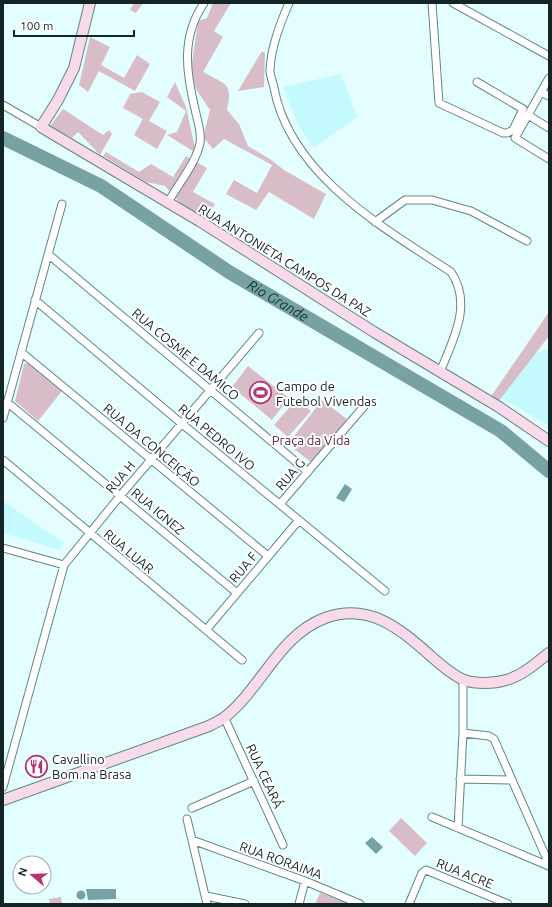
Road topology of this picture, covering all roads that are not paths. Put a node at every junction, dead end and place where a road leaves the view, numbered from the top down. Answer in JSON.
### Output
{"nodes":[{"id":1,"x":90,"y":3,"type":"edge"},
{"id":2,"x":204,"y":3,"type":"edge"},
{"id":3,"x":289,"y":3,"type":"edge"},
{"id":4,"x":432,"y":3,"type":"edge"},
{"id":5,"x":453,"y":3,"type":"edge"},
{"id":6,"x":549,"y":56,"type":"edge"},
{"id":7,"x":549,"y":78,"type":"edge"},
{"id":8,"x":477,"y":82,"type":"dead end"},
{"id":9,"x":541,"y":92,"type":"junction"},
{"id":10,"x":549,"y":96,"type":"edge"},
{"id":11,"x":3,"y":105,"type":"edge"},
{"id":12,"x":528,"y":115,"type":"junction"},
{"id":13,"x":42,"y":127,"type":"junction"},
{"id":14,"x":549,"y":128,"type":"edge"},
{"id":15,"x":549,"y":159,"type":"edge"},
{"id":16,"x":168,"y":202,"type":"junction"},
{"id":17,"x":62,"y":204,"type":"dead end"},
{"id":18,"x":375,"y":222,"type":"junction"},
{"id":19,"x":527,"y":241,"type":"dead end"},
{"id":20,"x":48,"y":254,"type":"junction"},
{"id":21,"x":35,"y":300,"type":"junction"},
{"id":22,"x":259,"y":333,"type":"dead end"},
{"id":23,"x":21,"y":352,"type":"junction"},
{"id":24,"x":440,"y":372,"type":"junction"},
{"id":25,"x":210,"y":390,"type":"junction"},
{"id":26,"x":8,"y":403,"type":"junction"},
{"id":27,"x":366,"y":404,"type":"dead end"},
{"id":28,"x":3,"y":418,"type":"edge"},
{"id":29,"x":181,"y":423,"type":"junction"},
{"id":30,"x":549,"y":441,"type":"edge"},
{"id":31,"x":3,"y":460,"type":"edge"},
{"id":32,"x":150,"y":460,"type":"junction"},
{"id":33,"x":308,"y":472,"type":"junction"},
{"id":34,"x":120,"y":496,"type":"junction"},
{"id":35,"x":280,"y":504,"type":"junction"},
{"id":36,"x":299,"y":520,"type":"junction"},
{"id":37,"x":89,"y":534,"type":"junction"},
{"id":38,"x":3,"y":548,"type":"edge"},
{"id":39,"x":268,"y":556,"type":"junction"},
{"id":40,"x":64,"y":565,"type":"junction"},
{"id":41,"x":385,"y":591,"type":"dead end"},
{"id":42,"x":237,"y":593,"type":"junction"},
{"id":43,"x":206,"y":630,"type":"junction"},
{"id":44,"x":549,"y":653,"type":"edge"},
{"id":45,"x":242,"y":660,"type":"dead end"},
{"id":46,"x":462,"y":679,"type":"junction"},
{"id":47,"x":224,"y":717,"type":"junction"},
{"id":48,"x":463,"y":733,"type":"junction"},
{"id":49,"x":460,"y":779,"type":"junction"},
{"id":50,"x":512,"y":780,"type":"junction"},
{"id":51,"x":254,"y":781,"type":"junction"},
{"id":52,"x":3,"y":788,"type":"edge"},
{"id":53,"x":3,"y":800,"type":"edge"},
{"id":54,"x":192,"y":808,"type":"dead end"},
{"id":55,"x":432,"y":817,"type":"dead end"},
{"id":56,"x":187,"y":819,"type":"dead end"},
{"id":57,"x":458,"y":828,"type":"junction"},
{"id":58,"x":192,"y":840,"type":"junction"},
{"id":59,"x":283,"y":845,"type":"dead end"},
{"id":60,"x":549,"y":865,"type":"edge"},
{"id":61,"x":305,"y":881,"type":"junction"},
{"id":62,"x":206,"y":896,"type":"junction"},
{"id":63,"x":207,"y":904,"type":"edge"},
{"id":64,"x":245,"y":904,"type":"edge"},
{"id":65,"x":299,"y":904,"type":"edge"},
{"id":66,"x":360,"y":904,"type":"edge"},
{"id":67,"x":409,"y":904,"type":"edge"},
{"id":68,"x":508,"y":904,"type":"edge"}],
"edges":[{"from":1,"to":13,"type":"street"},
{"from":2,"to":16,"type":"street"},
{"from":3,"to":18,"type":"street"},
{"from":4,"to":8,"type":"street"},
{"from":5,"to":6,"type":"street"},
{"from":7,"to":9,"type":"street"},
{"from":9,"to":10,"type":"street"},
{"from":9,"to":12,"type":"street"},
{"from":11,"to":13,"type":"street","name":"RUA ANTONIETA CAMPOS DA PAZ"},
{"from":12,"to":14,"type":"street"},
{"from":12,"to":15,"type":"street"},
{"from":13,"to":16,"type":"street","name":"RUA ANTONIETA CAMPOS DA PAZ"},
{"from":16,"to":24,"type":"street","name":"RUA ANTONIETA CAMPOS DA PAZ"},
{"from":17,"to":20,"type":"street"},
{"from":18,"to":19,"type":"street"},
{"from":18,"to":24,"type":"street"},
{"from":20,"to":21,"type":"street"},
{"from":20,"to":25,"type":"street","name":"RUA COSME E DAMICO"},
{"from":21,"to":23,"type":"street"},
{"from":21,"to":29,"type":"street","name":"RUA PEDRO IVO"},
{"from":22,"to":25,"type":"street","name":"RUA H"},
{"from":23,"to":26,"type":"street"},
{"from":23,"to":32,"type":"street","name":"RUA DA CONCEIÇÃO"},
{"from":24,"to":30,"type":"street","name":"RUA ANTONIETA CAMPOS DA PAZ"},
{"from":25,"to":29,"type":"street","name":"RUA H"},
{"from":25,"to":33,"type":"street","name":"RUA COSME E DAMICO"},
{"from":26,"to":28,"type":"street"},
{"from":26,"to":34,"type":"street","name":"RUA IGNEZ"},
{"from":27,"to":33,"type":"street","name":"RUA G"},
{"from":29,"to":32,"type":"street","name":"RUA H"},
{"from":29,"to":35,"type":"street","name":"RUA PEDRO IVO"},
{"from":31,"to":37,"type":"street","name":"RUA LUAR"},
{"from":32,"to":34,"type":"street","name":"RUA H"},
{"from":32,"to":39,"type":"street","name":"RUA DA CONCEIÇÃO"},
{"from":33,"to":35,"type":"street","name":"RUA G"},
{"from":34,"to":37,"type":"street","name":"RUA H"},
{"from":34,"to":42,"type":"street","name":"RUA IGNEZ"},
{"from":35,"to":36,"type":"street","name":"RUA PEDRO IVO"},
{"from":36,"to":39,"type":"street","name":"RUA F"},
{"from":36,"to":41,"type":"street","name":"RUA PEDRO IVO"},
{"from":37,"to":40,"type":"street","name":"RUA H"},
{"from":37,"to":43,"type":"street","name":"RUA LUAR"},
{"from":38,"to":40,"type":"street"},
{"from":39,"to":42,"type":"street","name":"RUA F"},
{"from":40,"to":52,"type":"street"},
{"from":42,"to":43,"type":"street","name":"RUA F"},
{"from":43,"to":45,"type":"street","name":"RUA LUAR"},
{"from":44,"to":46,"type":"street"},
{"from":46,"to":47,"type":"street"},
{"from":46,"to":48,"type":"street"},
{"from":47,"to":51,"type":"street","name":"RUA CEARÁ"},
{"from":47,"to":53,"type":"street"},
{"from":48,"to":49,"type":"street"},
{"from":48,"to":50,"type":"street"},
{"from":49,"to":50,"type":"street"},
{"from":49,"to":57,"type":"street"},
{"from":50,"to":60,"type":"street"},
{"from":51,"to":54,"type":"street"},
{"from":51,"to":59,"type":"street","name":"RUA CEARÁ"},
{"from":55,"to":57,"type":"street"},
{"from":56,"to":58,"type":"street"},
{"from":57,"to":60,"type":"street"},
{"from":58,"to":61,"type":"street","name":"RUA RORAIMA"},
{"from":58,"to":62,"type":"street"},
{"from":61,"to":65,"type":"street"},
{"from":61,"to":66,"type":"street","name":"RUA RORAIMA"},
{"from":62,"to":63,"type":"street"},
{"from":62,"to":64,"type":"street"},
{"from":67,"to":68,"type":"street","name":"RUA ACRE"}]}
